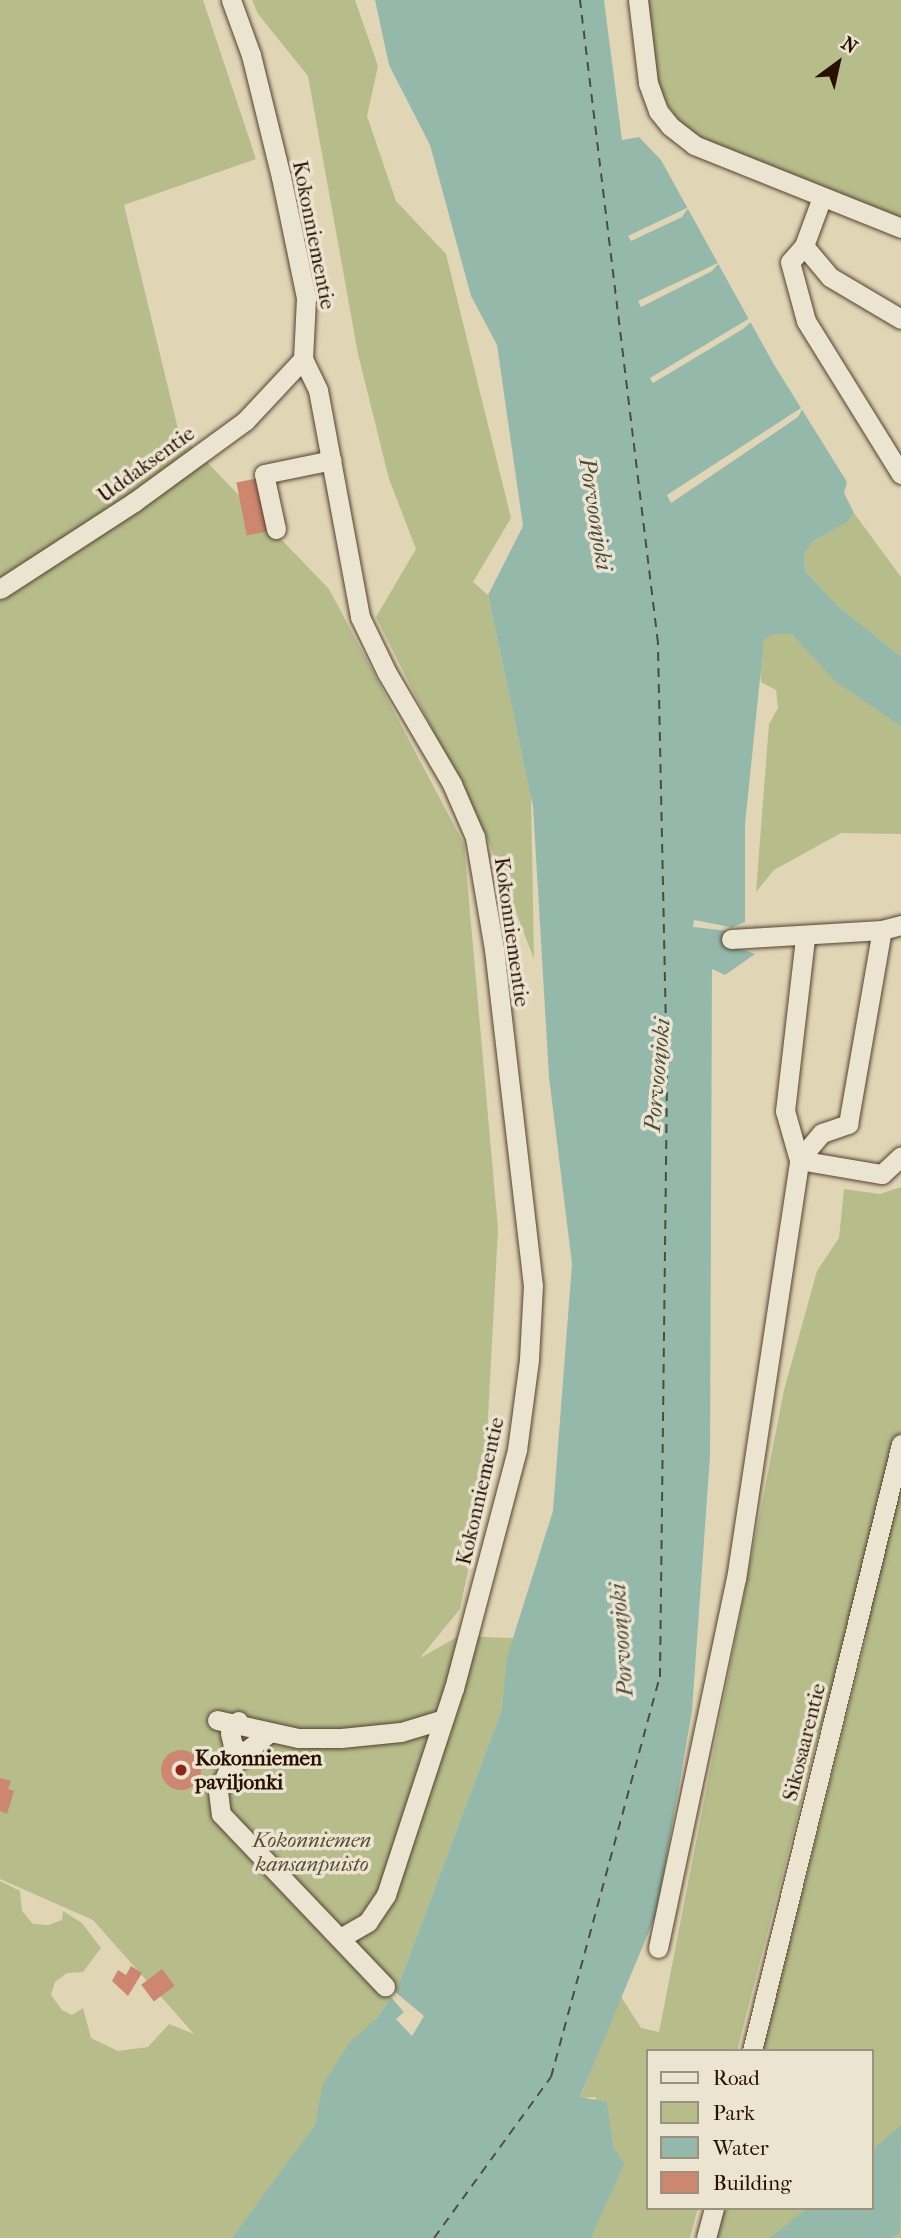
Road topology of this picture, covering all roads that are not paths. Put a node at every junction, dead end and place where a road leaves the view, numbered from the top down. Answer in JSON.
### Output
{"nodes":[{"id":1,"x":231,"y":0,"type":"edge"},
{"id":2,"x":638,"y":0,"type":"edge"},
{"id":3,"x":821,"y":197,"type":"junction"},
{"id":4,"x":901,"y":228,"type":"edge"},
{"id":5,"x":804,"y":246,"type":"junction"},
{"id":6,"x":901,"y":319,"type":"edge"},
{"id":7,"x":303,"y":359,"type":"junction"},
{"id":8,"x":332,"y":460,"type":"junction"},
{"id":9,"x":901,"y":474,"type":"edge"},
{"id":10,"x":276,"y":529,"type":"dead end"},
{"id":11,"x":0,"y":589,"type":"edge"},
{"id":12,"x":892,"y":928,"type":"edge"},
{"id":13,"x":805,"y":937,"type":"junction"},
{"id":14,"x":730,"y":939,"type":"dead end"},
{"id":15,"x":901,"y":1156,"type":"edge"},
{"id":16,"x":799,"y":1160,"type":"junction"},
{"id":17,"x":901,"y":1444,"type":"edge"},
{"id":18,"x":217,"y":1720,"type":"dead end"},
{"id":19,"x":441,"y":1720,"type":"junction"},
{"id":20,"x":238,"y":1721,"type":"junction"},
{"id":21,"x":269,"y":1733,"type":"junction"},
{"id":22,"x":243,"y":1752,"type":"junction"},
{"id":23,"x":340,"y":1938,"type":"junction"},
{"id":24,"x":658,"y":1948,"type":"dead end"},
{"id":25,"x":385,"y":1986,"type":"dead end"},
{"id":26,"x":752,"y":2049,"type":"edge"},
{"id":27,"x":713,"y":2210,"type":"edge"},
{"id":28,"x":706,"y":2238,"type":"edge"}],
"edges":[{"from":1,"to":7,"type":"street","name":"Kokonniementie"},
{"from":2,"to":3,"type":"street"},
{"from":3,"to":4,"type":"street"},
{"from":3,"to":5,"type":"street"},
{"from":5,"to":6,"type":"street"},
{"from":5,"to":9,"type":"street"},
{"from":7,"to":8,"type":"street","name":"Kokonniementie"},
{"from":7,"to":11,"type":"street","name":"Uddaksentie"},
{"from":8,"to":10,"type":"street"},
{"from":8,"to":19,"type":"street","name":"Kokonniementie"},
{"from":12,"to":13,"type":"street"},
{"from":12,"to":16,"type":"street"},
{"from":13,"to":14,"type":"street"},
{"from":13,"to":16,"type":"street"},
{"from":15,"to":16,"type":"street"},
{"from":16,"to":24,"type":"street"},
{"from":17,"to":26,"type":"street","name":"Sikosaarentie"},
{"from":18,"to":20,"type":"street"},
{"from":19,"to":21,"type":"street"},
{"from":19,"to":23,"type":"street","name":"Kokonniementie"},
{"from":20,"to":21,"type":"street"},
{"from":20,"to":22,"type":"street"},
{"from":21,"to":22,"type":"street"},
{"from":22,"to":23,"type":"street"},
{"from":23,"to":25,"type":"street"},
{"from":27,"to":28,"type":"street"}]}
